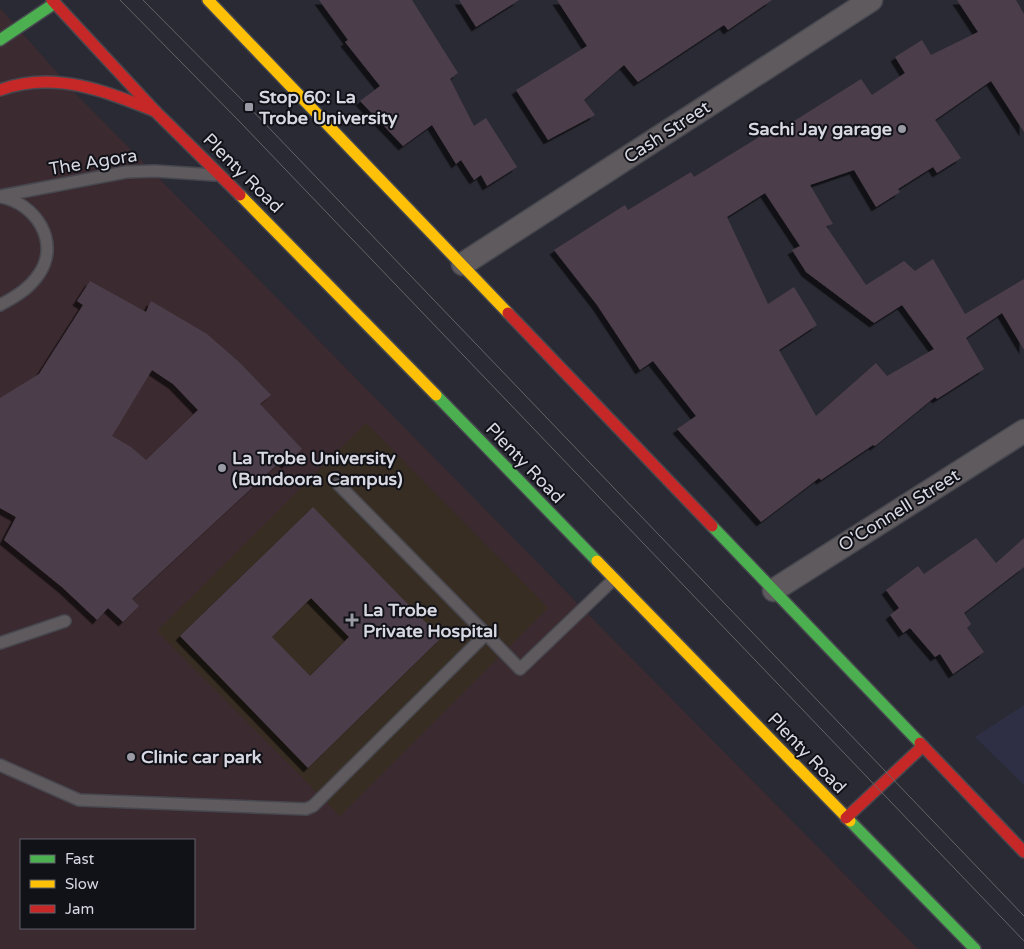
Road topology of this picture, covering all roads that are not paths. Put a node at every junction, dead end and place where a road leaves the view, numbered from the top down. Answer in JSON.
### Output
{"nodes":[{"id":1,"x":208,"y":0,"type":"edge"},
{"id":2,"x":871,"y":0,"type":"edge"},
{"id":3,"x":56,"y":1,"type":"edge"},
{"id":4,"x":0,"y":40,"type":"edge"},
{"id":5,"x":0,"y":90,"type":"edge"},
{"id":6,"x":155,"y":111,"type":"junction"},
{"id":7,"x":221,"y":175,"type":"junction"},
{"id":8,"x":0,"y":196,"type":"edge"},
{"id":9,"x":462,"y":264,"type":"junction"},
{"id":10,"x":0,"y":306,"type":"edge"},
{"id":11,"x":1024,"y":431,"type":"edge"},
{"id":12,"x":338,"y":484,"type":"dead end"},
{"id":13,"x":613,"y":580,"type":"junction"},
{"id":14,"x":774,"y":590,"type":"junction"},
{"id":15,"x":65,"y":621,"type":"dead end"},
{"id":16,"x":486,"y":634,"type":"junction"},
{"id":17,"x":0,"y":643,"type":"edge"},
{"id":18,"x":923,"y":746,"type":"junction"},
{"id":19,"x":0,"y":765,"type":"edge"},
{"id":20,"x":846,"y":818,"type":"junction"},
{"id":21,"x":1024,"y":852,"type":"edge"},
{"id":22,"x":974,"y":949,"type":"edge"}],
"edges":[{"from":1,"to":9,"type":"main road"},
{"from":2,"to":9,"type":"street","name":"Cash Street"},
{"from":3,"to":4,"type":"main road"},
{"from":3,"to":6,"type":"main road","name":"Plenty Road"},
{"from":5,"to":6,"type":"main road"},
{"from":6,"to":7,"type":"main road","name":"Plenty Road"},
{"from":7,"to":8,"type":"lane","name":"The Agora"},
{"from":7,"to":13,"type":"main road","name":"Plenty Road"},
{"from":8,"to":10,"type":"lane","name":"The Agora"},
{"from":9,"to":14,"type":"main road"},
{"from":11,"to":14,"type":"street","name":"O'Connell Street"},
{"from":12,"to":16,"type":"lane"},
{"from":13,"to":16,"type":"lane"},
{"from":13,"to":20,"type":"main road","name":"Plenty Road"},
{"from":14,"to":18,"type":"main road"},
{"from":15,"to":17,"type":"lane"},
{"from":16,"to":19,"type":"lane"},
{"from":18,"to":20,"type":"main road"},
{"from":18,"to":21,"type":"main road"},
{"from":20,"to":22,"type":"main road","name":"Plenty Road"}]}
